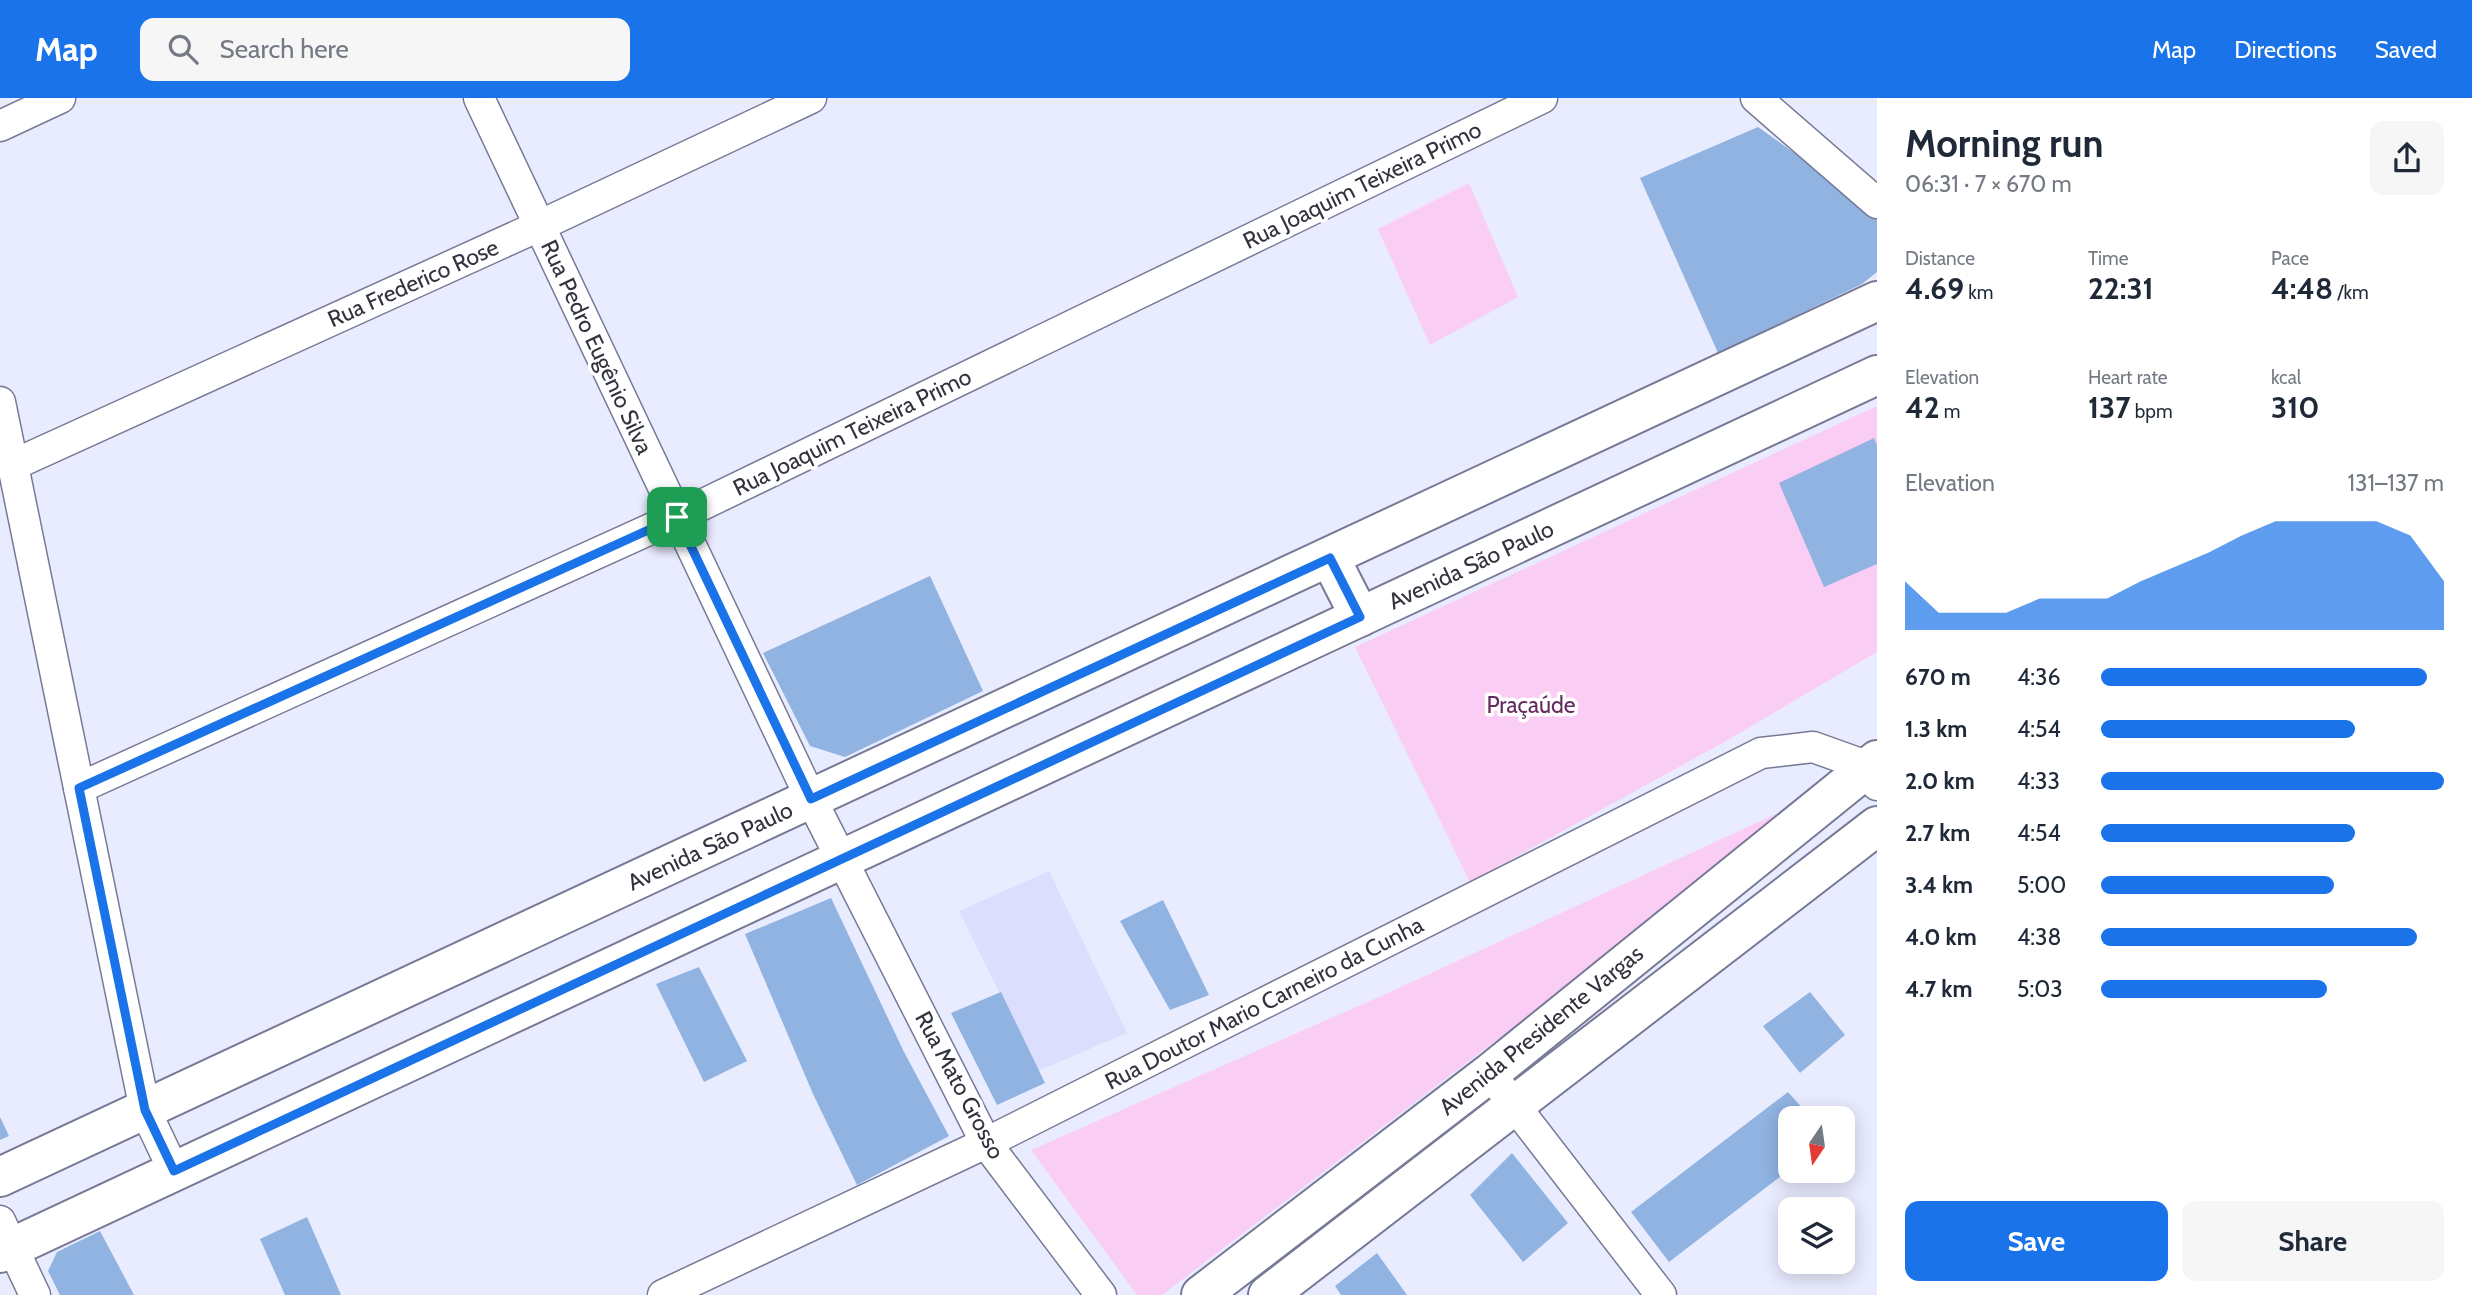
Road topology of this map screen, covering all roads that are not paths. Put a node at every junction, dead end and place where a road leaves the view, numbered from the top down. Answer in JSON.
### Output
{"nodes":[{"id":1,"x":60,"y":98,"type":"edge"},
{"id":2,"x":479,"y":98,"type":"edge"},
{"id":3,"x":811,"y":98,"type":"edge"},
{"id":4,"x":1542,"y":98,"type":"edge"},
{"id":5,"x":1756,"y":98,"type":"edge"},
{"id":6,"x":0,"y":126,"type":"edge"},
{"id":7,"x":1876,"y":199,"type":"edge"},
{"id":8,"x":539,"y":226,"type":"junction"},
{"id":9,"x":1877,"y":302,"type":"edge"},
{"id":10,"x":1877,"y":375,"type":"edge"},
{"id":11,"x":0,"y":402,"type":"edge"},
{"id":12,"x":13,"y":466,"type":"junction"},
{"id":13,"x":677,"y":517,"type":"junction"},
{"id":14,"x":1330,"y":558,"type":"junction"},
{"id":15,"x":1360,"y":617,"type":"junction"},
{"id":16,"x":1874,"y":771,"type":"edge"},
{"id":17,"x":79,"y":788,"type":"junction"},
{"id":18,"x":811,"y":799,"type":"junction"},
{"id":19,"x":1877,"y":826,"type":"edge"},
{"id":20,"x":843,"y":859,"type":"junction"},
{"id":21,"x":1490,"y":1073,"type":"junction"},
{"id":22,"x":1514,"y":1105,"type":"junction"},
{"id":23,"x":145,"y":1110,"type":"junction"},
{"id":24,"x":986,"y":1143,"type":"junction"},
{"id":25,"x":174,"y":1171,"type":"junction"},
{"id":26,"x":0,"y":1177,"type":"edge"},
{"id":27,"x":4,"y":1240,"type":"edge"},
{"id":28,"x":35,"y":1295,"type":"edge"},
{"id":29,"x":663,"y":1295,"type":"edge"},
{"id":30,"x":1101,"y":1295,"type":"edge"},
{"id":31,"x":1201,"y":1295,"type":"edge"},
{"id":32,"x":1268,"y":1295,"type":"edge"},
{"id":33,"x":1661,"y":1295,"type":"edge"}],
"edges":[{"from":1,"to":6,"type":"street"},
{"from":2,"to":8,"type":"street","name":"Rua Pedro Eugênio Silva"},
{"from":3,"to":8,"type":"street","name":"Rua Frederico Rose"},
{"from":4,"to":13,"type":"street","name":"Rua Joaquim Teixeira Primo"},
{"from":5,"to":7,"type":"street"},
{"from":8,"to":12,"type":"street","name":"Rua Frederico Rose"},
{"from":8,"to":13,"type":"street","name":"Rua Pedro Eugênio Silva"},
{"from":9,"to":14,"type":"main road","name":"Avenida São Paulo"},
{"from":10,"to":15,"type":"main road","name":"Avenida São Paulo"},
{"from":11,"to":12,"type":"street"},
{"from":12,"to":17,"type":"street"},
{"from":13,"to":17,"type":"street","name":"Rua Joaquim Teixeira Primo"},
{"from":13,"to":18,"type":"street","name":"Rua Pedro Eugênio Silva"},
{"from":14,"to":15,"type":"main road"},
{"from":14,"to":18,"type":"main road","name":"Avenida São Paulo"},
{"from":15,"to":20,"type":"main road","name":"Avenida São Paulo"},
{"from":16,"to":21,"type":"main road","name":"Avenida Presidente Vargas"},
{"from":16,"to":24,"type":"street","name":"Rua Doutor Mario Carneiro da Cunha"},
{"from":17,"to":23,"type":"street"},
{"from":18,"to":20,"type":"street","name":"Rua Pedro Eugênio Silva"},
{"from":18,"to":23,"type":"main road","name":"Avenida São Paulo"},
{"from":19,"to":22,"type":"main road","name":"Avenida Presidente Vargas"},
{"from":20,"to":24,"type":"street","name":"Rua Mato Grosso"},
{"from":20,"to":25,"type":"main road","name":"Avenida São Paulo"},
{"from":21,"to":22,"type":"street"},
{"from":21,"to":31,"type":"main road","name":"Avenida Presidente Vargas"},
{"from":22,"to":32,"type":"main road","name":"Avenida Presidente Vargas"},
{"from":22,"to":33,"type":"street"},
{"from":23,"to":25,"type":"street"},
{"from":23,"to":26,"type":"main road","name":"Avenida São Paulo"},
{"from":24,"to":29,"type":"street","name":"Rua Doutor Mario Carneiro da Cunha"},
{"from":24,"to":30,"type":"street","name":"Rua Mato Grosso"},
{"from":25,"to":27,"type":"main road","name":"Avenida São Paulo"},
{"from":27,"to":28,"type":"street"}]}
